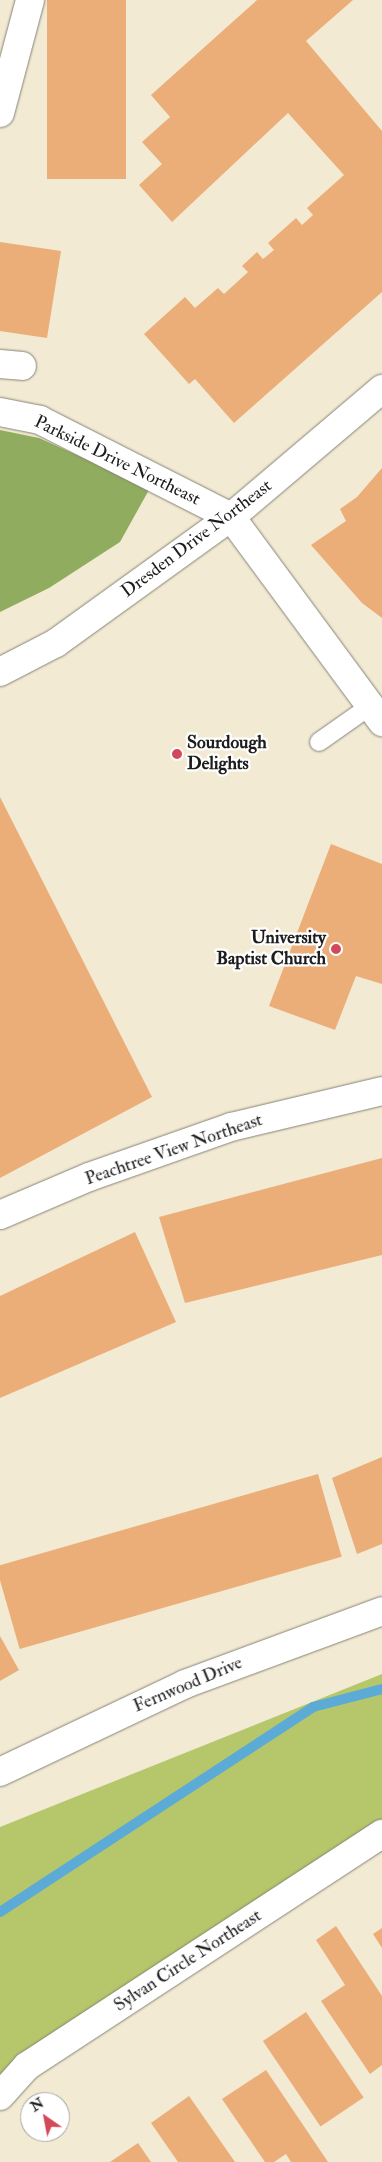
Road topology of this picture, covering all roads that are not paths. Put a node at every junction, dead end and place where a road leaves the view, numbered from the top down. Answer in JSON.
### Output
{"nodes":[{"id":1,"x":30,"y":0,"type":"edge"},
{"id":2,"x":0,"y":113,"type":"edge"},
{"id":3,"x":382,"y":389,"type":"edge"},
{"id":4,"x":0,"y":412,"type":"edge"},
{"id":5,"x":231,"y":517,"type":"junction"},
{"id":6,"x":0,"y":672,"type":"edge"},
{"id":7,"x":376,"y":714,"type":"edge"},
{"id":8,"x":318,"y":742,"type":"dead end"},
{"id":9,"x":382,"y":1091,"type":"edge"},
{"id":10,"x":0,"y":1215,"type":"edge"},
{"id":11,"x":382,"y":1611,"type":"edge"},
{"id":12,"x":0,"y":1772,"type":"edge"},
{"id":13,"x":382,"y":1834,"type":"edge"},
{"id":14,"x":0,"y":2096,"type":"edge"}],
"edges":[{"from":1,"to":2,"type":"street"},
{"from":3,"to":5,"type":"street","name":"Dresden Drive Northeast"},
{"from":4,"to":5,"type":"street","name":"Parkside Drive Northeast"},
{"from":5,"to":6,"type":"street","name":"Dresden Drive Northeast"},
{"from":5,"to":7,"type":"street"},
{"from":7,"to":8,"type":"lane"},
{"from":9,"to":10,"type":"street","name":"Peachtree View Northeast"},
{"from":11,"to":12,"type":"street","name":"Fernwood Drive"},
{"from":13,"to":14,"type":"street","name":"Sylvan Circle Northeast"}]}
